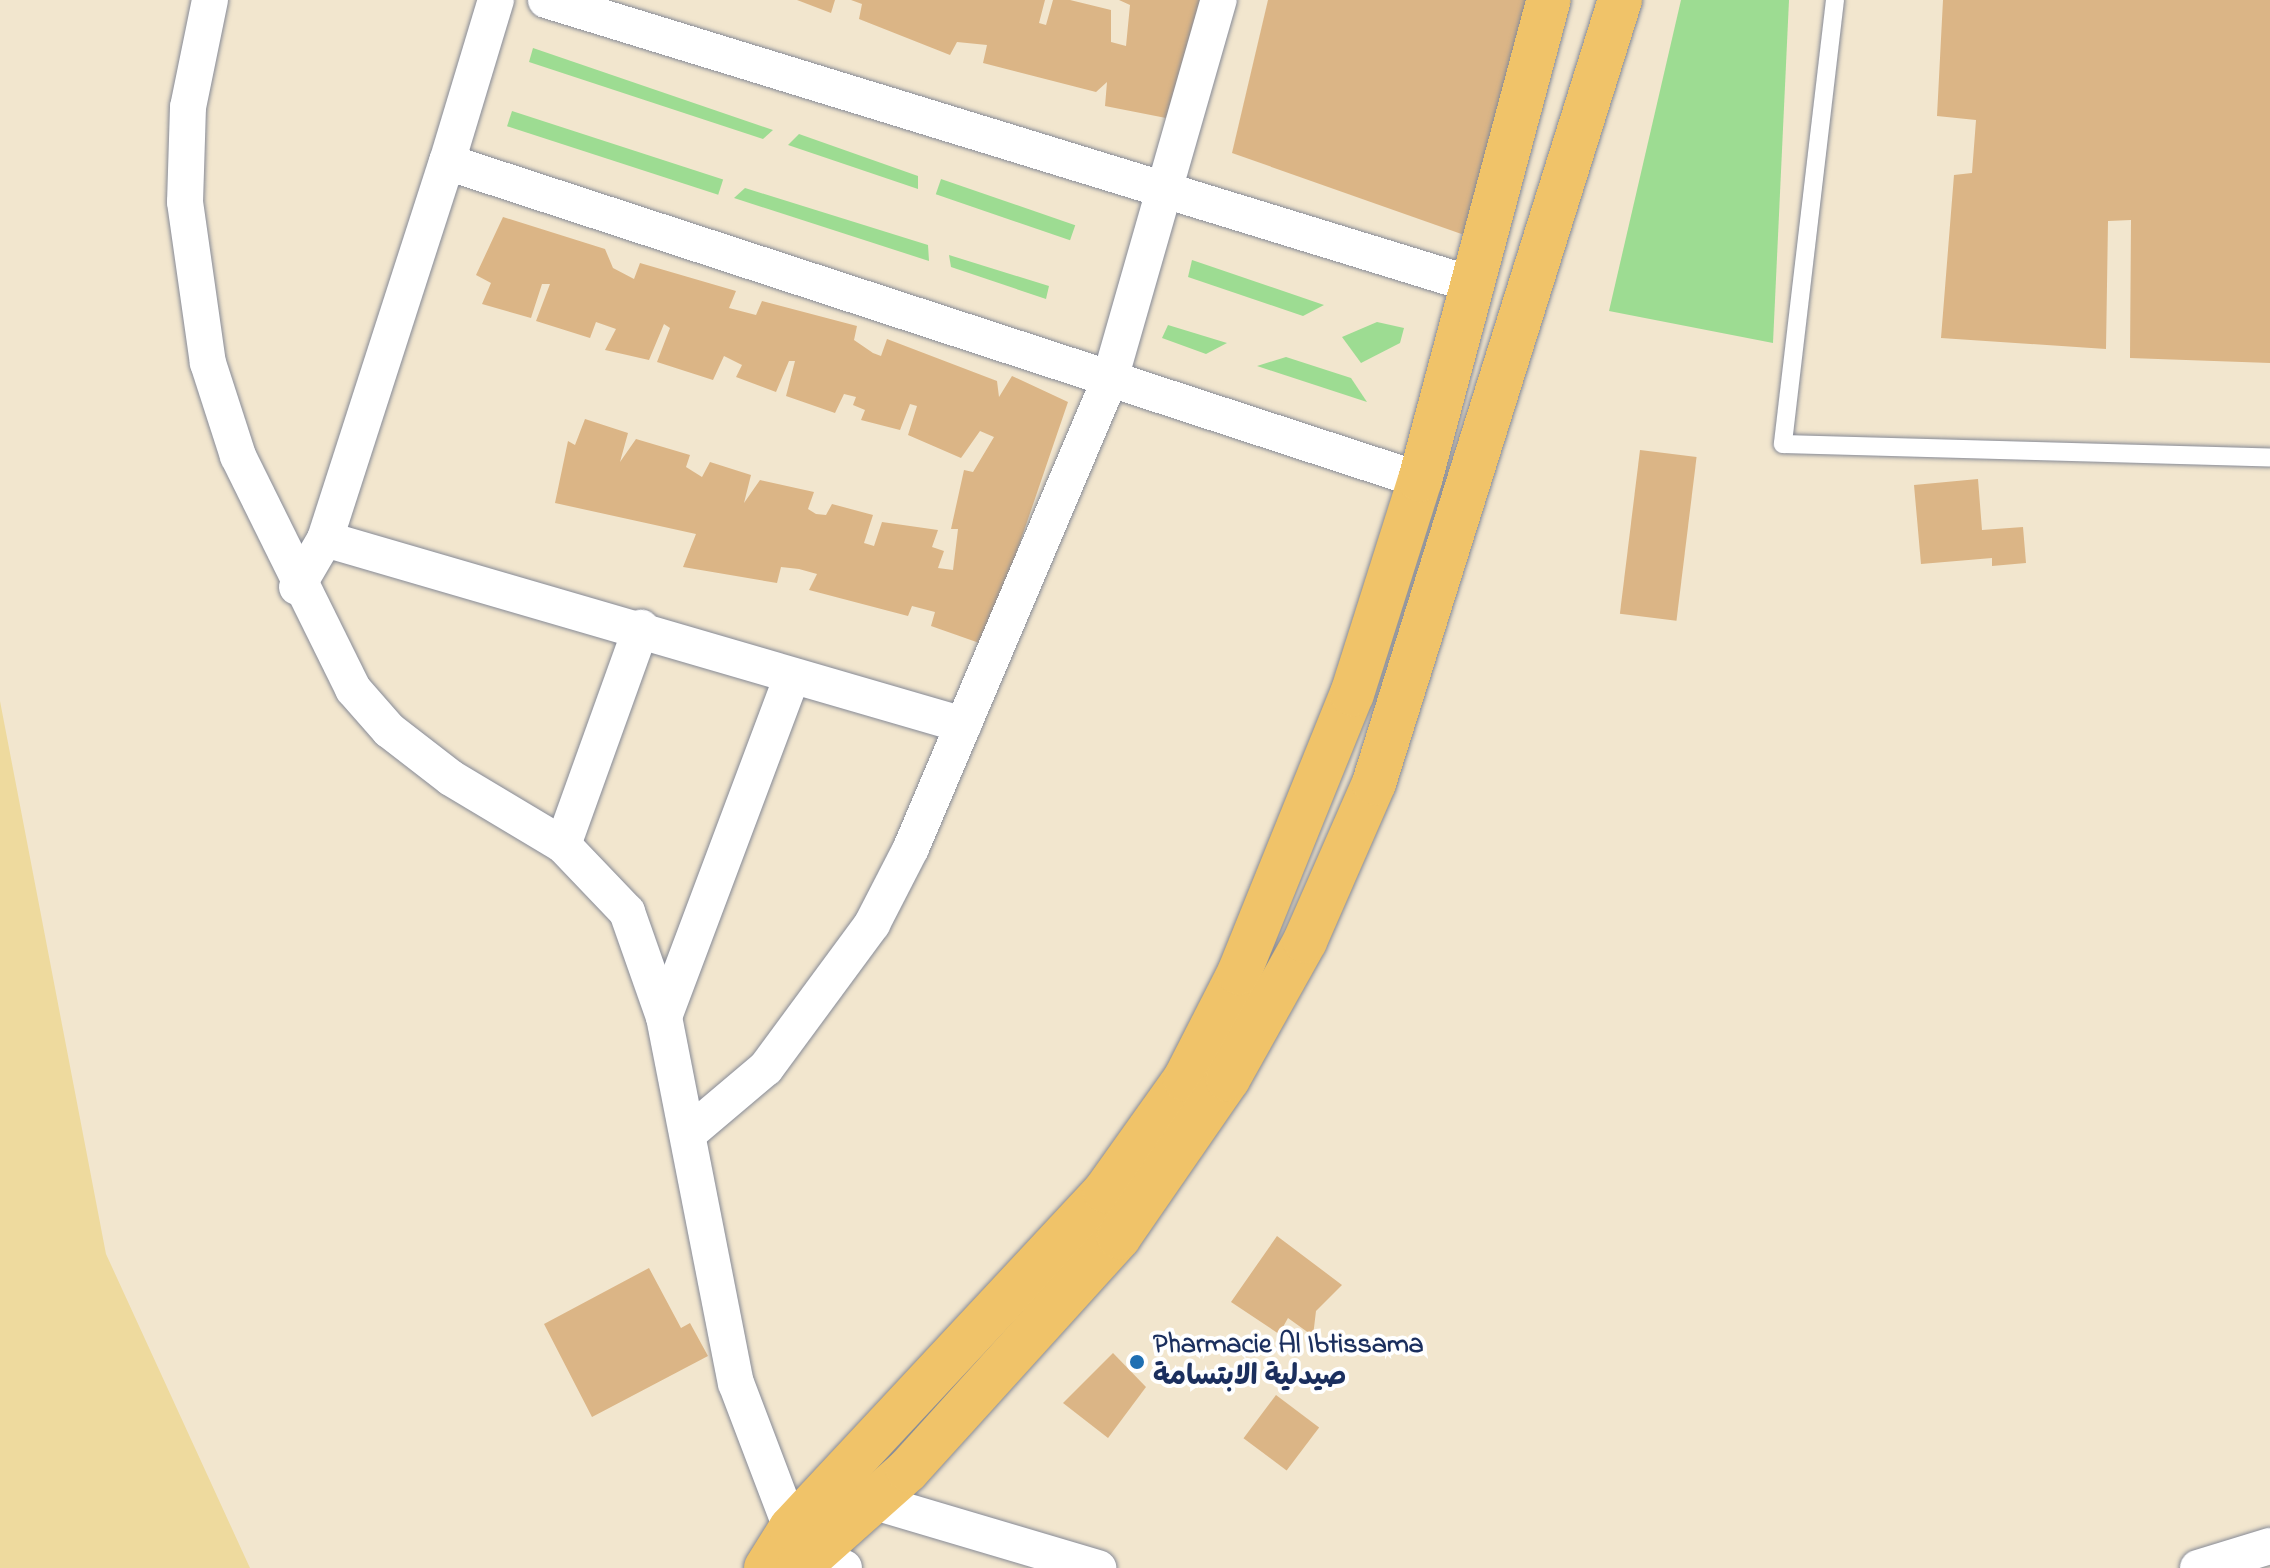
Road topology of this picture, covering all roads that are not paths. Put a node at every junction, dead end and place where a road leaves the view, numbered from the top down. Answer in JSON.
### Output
{"nodes":[{"id":1,"x":210,"y":0,"type":"edge"},
{"id":2,"x":496,"y":0,"type":"edge"},
{"id":3,"x":546,"y":0,"type":"edge"},
{"id":4,"x":1219,"y":0,"type":"edge"},
{"id":5,"x":1549,"y":0,"type":"edge"},
{"id":6,"x":1620,"y":0,"type":"edge"},
{"id":7,"x":1835,"y":0,"type":"edge"},
{"id":8,"x":447,"y":162,"type":"junction"},
{"id":9,"x":1163,"y":193,"type":"junction"},
{"id":10,"x":1474,"y":285,"type":"junction"},
{"id":11,"x":1110,"y":379,"type":"junction"},
{"id":12,"x":2270,"y":458,"type":"edge"},
{"id":13,"x":1420,"y":480,"type":"junction"},
{"id":14,"x":325,"y":539,"type":"junction"},
{"id":15,"x":297,"y":587,"type":"junction"},
{"id":16,"x":641,"y":628,"type":"junction"},
{"id":17,"x":792,"y":677,"type":"junction"},
{"id":18,"x":963,"y":725,"type":"junction"},
{"id":19,"x":563,"y":845,"type":"junction"},
{"id":20,"x":664,"y":1017,"type":"junction"},
{"id":21,"x":689,"y":1133,"type":"junction"},
{"id":22,"x":875,"y":1502,"type":"junction"},
{"id":23,"x":2270,"y":1546,"type":"edge"},
{"id":24,"x":812,"y":1556,"type":"edge"},
{"id":25,"x":2209,"y":1566,"type":"edge"},
{"id":26,"x":766,"y":1568,"type":"edge"},
{"id":27,"x":1098,"y":1568,"type":"edge"}],
"edges":[{"from":1,"to":15,"type":"street"},
{"from":2,"to":8,"type":"street"},
{"from":3,"to":9,"type":"street"},
{"from":4,"to":9,"type":"street"},
{"from":5,"to":10,"type":"main road"},
{"from":6,"to":22,"type":"main road"},
{"from":7,"to":12,"type":"lane"},
{"from":8,"to":11,"type":"street"},
{"from":8,"to":14,"type":"street"},
{"from":9,"to":10,"type":"street"},
{"from":9,"to":11,"type":"street"},
{"from":10,"to":13,"type":"main road"},
{"from":11,"to":13,"type":"street"},
{"from":11,"to":18,"type":"street"},
{"from":13,"to":24,"type":"main road"},
{"from":14,"to":15,"type":"street"},
{"from":14,"to":16,"type":"street"},
{"from":15,"to":19,"type":"street"},
{"from":16,"to":17,"type":"street"},
{"from":16,"to":19,"type":"street"},
{"from":17,"to":18,"type":"street"},
{"from":17,"to":20,"type":"street"},
{"from":18,"to":21,"type":"street"},
{"from":19,"to":20,"type":"street"},
{"from":20,"to":21,"type":"street"},
{"from":21,"to":24,"type":"street"},
{"from":22,"to":24,"type":"main road"},
{"from":22,"to":27,"type":"street"},
{"from":23,"to":25,"type":"street"},
{"from":24,"to":26,"type":"main road"}]}
